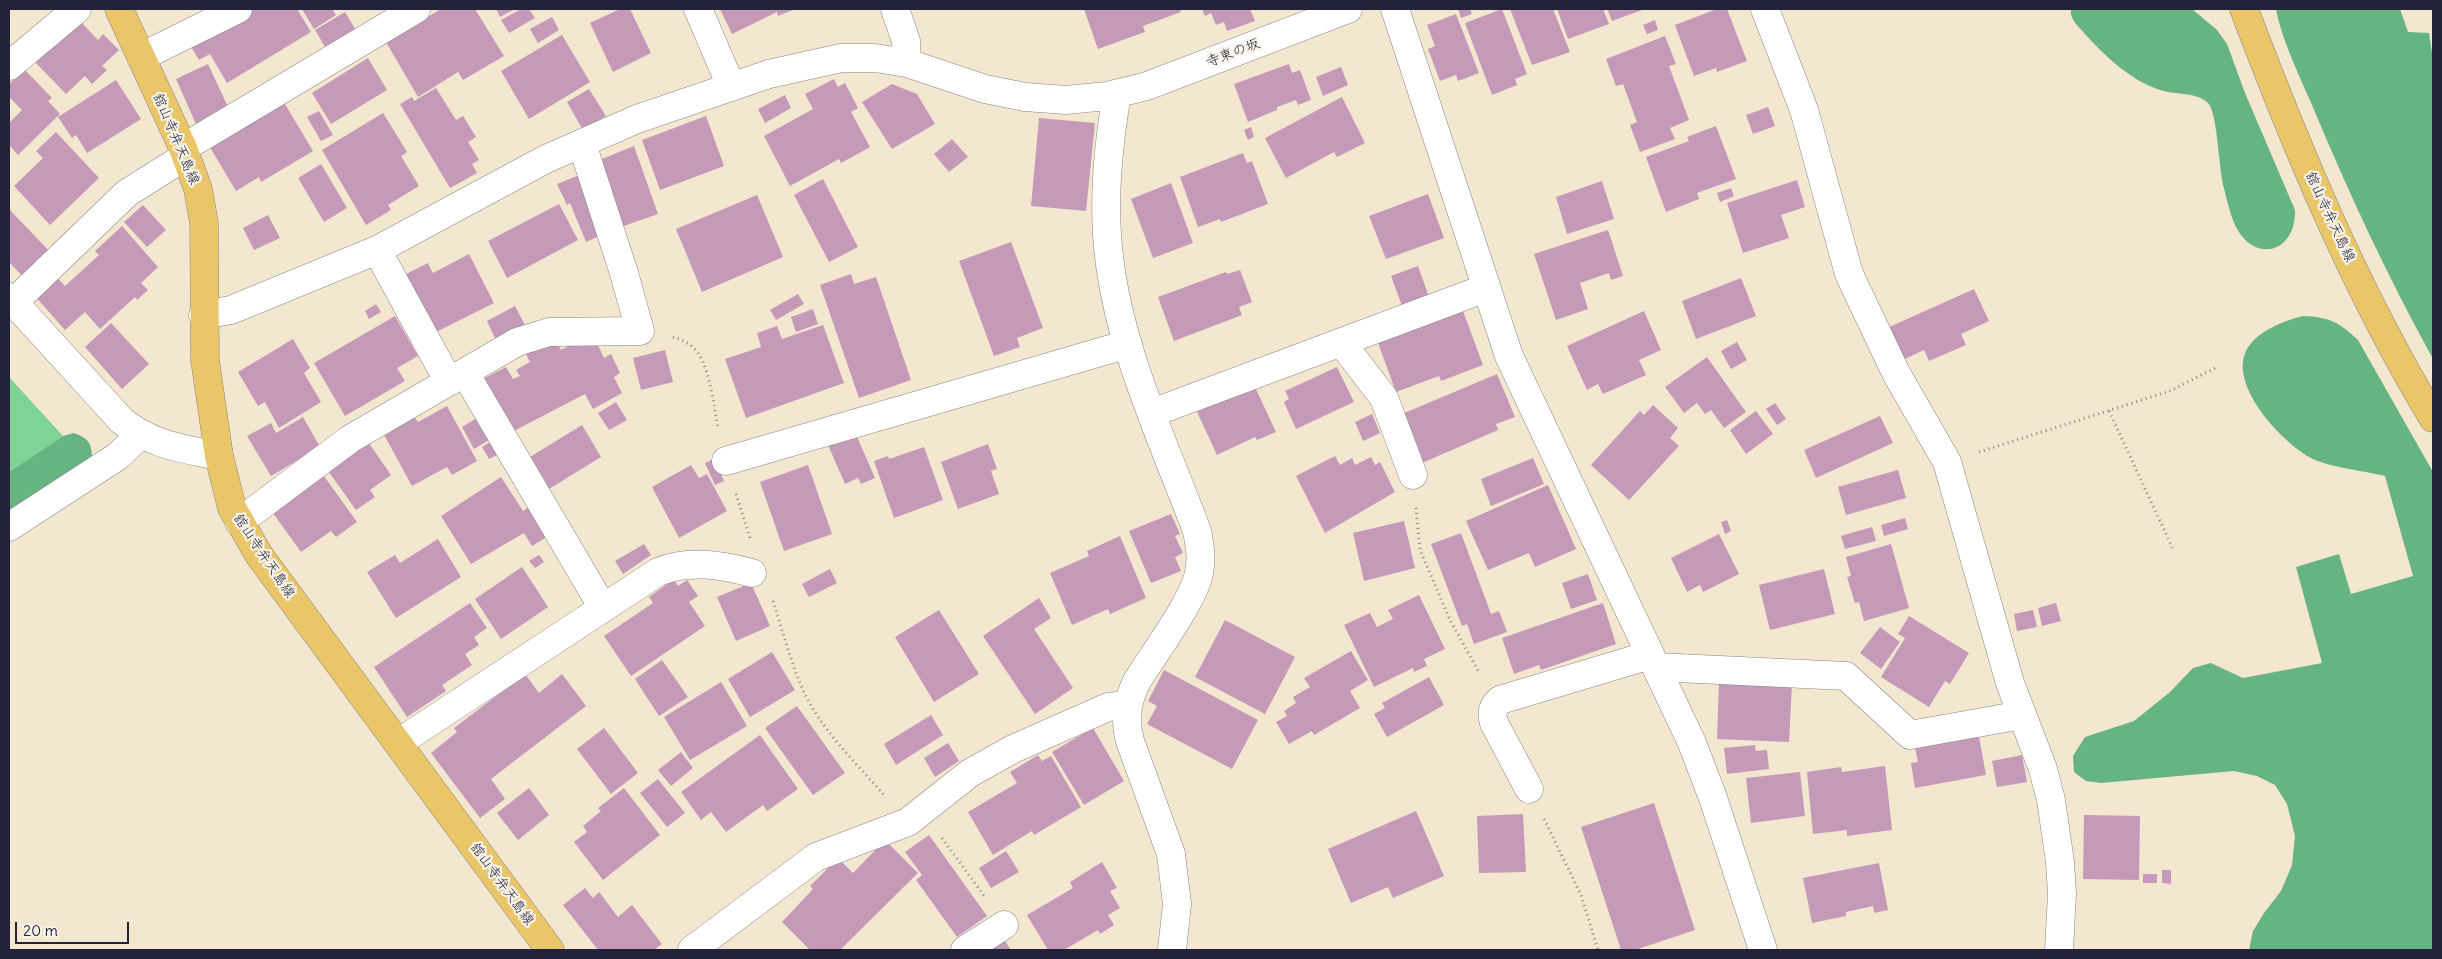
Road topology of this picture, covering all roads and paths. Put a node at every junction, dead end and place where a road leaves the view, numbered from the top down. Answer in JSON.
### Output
{"nodes":[{"id":1,"x":77,"y":9,"type":"edge"},
{"id":2,"x":119,"y":9,"type":"edge"},
{"id":3,"x":238,"y":9,"type":"edge"},
{"id":4,"x":416,"y":9,"type":"edge"},
{"id":5,"x":698,"y":9,"type":"edge"},
{"id":6,"x":895,"y":9,"type":"edge"},
{"id":7,"x":1348,"y":9,"type":"edge"},
{"id":8,"x":1395,"y":9,"type":"edge"},
{"id":9,"x":1766,"y":9,"type":"edge"},
{"id":10,"x":2244,"y":9,"type":"edge"},
{"id":11,"x":141,"y":57,"type":"junction"},
{"id":12,"x":907,"y":63,"type":"junction"},
{"id":13,"x":9,"y":66,"type":"edge"},
{"id":14,"x":731,"y":86,"type":"junction"},
{"id":15,"x":1117,"y":94,"type":"junction"},
{"id":16,"x":582,"y":144,"type":"junction"},
{"id":17,"x":185,"y":152,"type":"junction"},
{"id":18,"x":377,"y":250,"type":"junction"},
{"id":19,"x":1486,"y":288,"type":"junction"},
{"id":20,"x":14,"y":309,"type":"edge"},
{"id":21,"x":203,"y":316,"type":"junction"},
{"id":22,"x":1342,"y":342,"type":"junction"},
{"id":23,"x":1128,"y":344,"type":"junction"},
{"id":24,"x":2216,"y":368,"type":"dead end"},
{"id":25,"x":457,"y":377,"type":"junction"},
{"id":26,"x":2109,"y":411,"type":"junction"},
{"id":27,"x":1152,"y":413,"type":"junction"},
{"id":28,"x":2433,"y":418,"type":"edge"},
{"id":29,"x":140,"y":435,"type":"junction"},
{"id":30,"x":219,"y":456,"type":"junction"},
{"id":31,"x":726,"y":461,"type":"dead end"},
{"id":32,"x":1948,"y":462,"type":"junction"},
{"id":33,"x":1413,"y":474,"type":"joint"},
{"id":34,"x":239,"y":522,"type":"junction"},
{"id":35,"x":9,"y":527,"type":"edge"},
{"id":36,"x":2173,"y":549,"type":"dead end"},
{"id":37,"x":752,"y":573,"type":"joint"},
{"id":38,"x":602,"y":608,"type":"junction"},
{"id":39,"x":1653,"y":661,"type":"junction"},
{"id":40,"x":1128,"y":704,"type":"junction"},
{"id":41,"x":1497,"y":704,"type":"junction"},
{"id":42,"x":2022,"y":715,"type":"junction"},
{"id":43,"x":398,"y":743,"type":"junction"},
{"id":44,"x":1529,"y":789,"type":"joint"},
{"id":45,"x":915,"y":817,"type":"junction"},
{"id":46,"x":1004,"y":925,"type":"joint"},
{"id":47,"x":550,"y":950,"type":"edge"},
{"id":48,"x":692,"y":950,"type":"edge"},
{"id":49,"x":965,"y":950,"type":"edge"},
{"id":50,"x":1172,"y":950,"type":"edge"},
{"id":51,"x":1598,"y":950,"type":"edge"},
{"id":52,"x":1763,"y":950,"type":"edge"},
{"id":53,"x":2059,"y":950,"type":"edge"}],
"edges":[{"from":1,"to":13,"type":"street"},
{"from":2,"to":11,"type":"main road","name":"舘山寺弁天島線"},
{"from":3,"to":11,"type":"street"},
{"from":4,"to":17,"type":"street"},
{"from":5,"to":14,"type":"street"},
{"from":6,"to":12,"type":"street"},
{"from":7,"to":15,"type":"street","name":"寺東の坂"},
{"from":8,"to":19,"type":"street"},
{"from":9,"to":32,"type":"street"},
{"from":10,"to":28,"type":"main road","name":"舘山寺弁天島線"},
{"from":11,"to":17,"type":"main road","name":"舘山寺弁天島線"},
{"from":12,"to":14,"type":"street","name":"寺東の坂"},
{"from":12,"to":15,"type":"street","name":"寺東の坂"},
{"from":14,"to":16,"type":"street","name":"寺東の坂"},
{"from":15,"to":23,"type":"street"},
{"from":16,"to":18,"type":"street","name":"寺東の坂"},
{"from":16,"to":25,"type":"street"},
{"from":17,"to":20,"type":"street"},
{"from":17,"to":21,"type":"main road","name":"舘山寺弁天島線"},
{"from":18,"to":21,"type":"street","name":"寺東の坂"},
{"from":18,"to":25,"type":"street"},
{"from":19,"to":22,"type":"street"},
{"from":19,"to":39,"type":"street"},
{"from":20,"to":29,"type":"street"},
{"from":21,"to":30,"type":"main road","name":"舘山寺弁天島線"},
{"from":22,"to":27,"type":"street"},
{"from":22,"to":33,"type":"street"},
{"from":23,"to":27,"type":"street"},
{"from":23,"to":31,"type":"street"},
{"from":24,"to":26,"type":"path"},
{"from":25,"to":34,"type":"street"},
{"from":25,"to":38,"type":"street"},
{"from":26,"to":32,"type":"path"},
{"from":26,"to":36,"type":"path"},
{"from":27,"to":40,"type":"street"},
{"from":29,"to":30,"type":"street"},
{"from":29,"to":35,"type":"street"},
{"from":30,"to":34,"type":"main road","name":"舘山寺弁天島線"},
{"from":32,"to":42,"type":"street"},
{"from":33,"to":41,"type":"path"},
{"from":34,"to":43,"type":"main road","name":"舘山寺弁天島線"},
{"from":37,"to":38,"type":"street"},
{"from":37,"to":45,"type":"path"},
{"from":38,"to":43,"type":"street"},
{"from":39,"to":41,"type":"street"},
{"from":39,"to":42,"type":"street"},
{"from":39,"to":52,"type":"street"},
{"from":40,"to":45,"type":"street"},
{"from":40,"to":50,"type":"street"},
{"from":41,"to":44,"type":"street"},
{"from":42,"to":53,"type":"street"},
{"from":43,"to":47,"type":"main road","name":"舘山寺弁天島線"},
{"from":44,"to":51,"type":"path"},
{"from":45,"to":46,"type":"path"},
{"from":45,"to":48,"type":"street"},
{"from":46,"to":49,"type":"street"}]}
